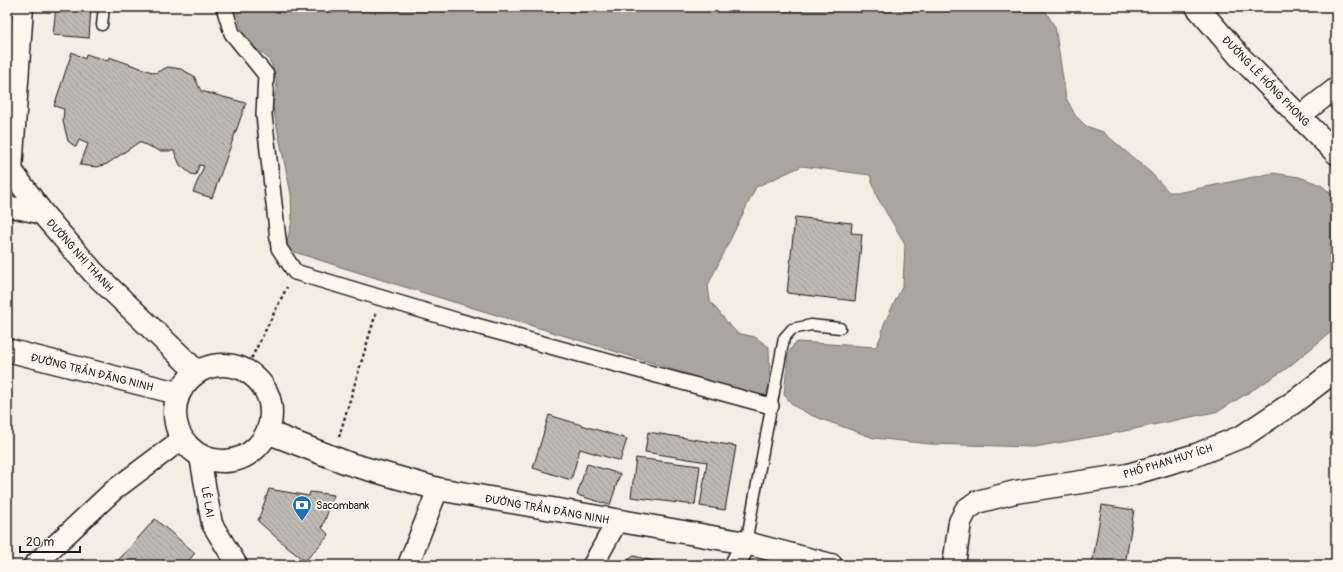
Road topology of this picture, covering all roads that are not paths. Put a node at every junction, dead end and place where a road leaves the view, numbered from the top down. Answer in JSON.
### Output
{"nodes":[{"id":1,"x":23,"y":7,"type":"edge"},
{"id":2,"x":104,"y":7,"type":"edge"},
{"id":3,"x":224,"y":7,"type":"edge"},
{"id":4,"x":1197,"y":7,"type":"edge"},
{"id":5,"x":102,"y":25,"type":"dead end"},
{"id":6,"x":1336,"y":88,"type":"edge"},
{"id":7,"x":1300,"y":116,"type":"junction"},
{"id":8,"x":1336,"y":153,"type":"edge"},
{"id":9,"x":9,"y":168,"type":"edge"},
{"id":10,"x":7,"y":206,"type":"edge"},
{"id":11,"x":43,"y":214,"type":"junction"},
{"id":12,"x":840,"y":328,"type":"dead end"},
{"id":13,"x":7,"y":350,"type":"edge"},
{"id":14,"x":1336,"y":370,"type":"edge"},
{"id":15,"x":197,"y":372,"type":"junction"},
{"id":16,"x":176,"y":393,"type":"junction"},
{"id":17,"x":771,"y":406,"type":"junction"},
{"id":18,"x":267,"y":432,"type":"junction"},
{"id":19,"x":182,"y":440,"type":"junction"},
{"id":20,"x":200,"y":457,"type":"junction"},
{"id":21,"x":438,"y":489,"type":"junction"},
{"id":22,"x":617,"y":522,"type":"junction"},
{"id":23,"x":746,"y":543,"type":"junction"},
{"id":24,"x":783,"y":559,"type":"edge"},
{"id":25,"x":34,"y":565,"type":"edge"},
{"id":26,"x":237,"y":565,"type":"edge"},
{"id":27,"x":408,"y":565,"type":"edge"},
{"id":28,"x":593,"y":565,"type":"edge"},
{"id":29,"x":735,"y":565,"type":"edge"},
{"id":30,"x":832,"y":565,"type":"edge"},
{"id":31,"x":954,"y":565,"type":"edge"}],
"edges":[{"from":1,"to":9,"type":"street"},
{"from":2,"to":5,"type":"lane"},
{"from":3,"to":17,"type":"street"},
{"from":4,"to":7,"type":"main road","name":"ĐƯỜNG LÊ HỒNG PHONG"},
{"from":6,"to":7,"type":"street"},
{"from":7,"to":8,"type":"main road","name":"ĐƯỜNG LÊ HỒNG PHONG"},
{"from":9,"to":11,"type":"main road","name":"ĐƯỜNG NHỊ THANH"},
{"from":10,"to":11,"type":"street"},
{"from":11,"to":15,"type":"main road","name":"ĐƯỜNG NHỊ THANH"},
{"from":12,"to":17,"type":"lane"},
{"from":13,"to":16,"type":"main road","name":"ĐƯỜNG TRẦN ĐĂNG NINH"},
{"from":14,"to":31,"type":"main road","name":"PHỐ PHAN HUY ÍCH"},
{"from":15,"to":16,"type":"main road"},
{"from":15,"to":18,"type":"main road"},
{"from":16,"to":19,"type":"main road"},
{"from":17,"to":23,"type":"lane"},
{"from":18,"to":20,"type":"main road"},
{"from":18,"to":21,"type":"main road","name":"ĐƯỜNG TRẦN ĐĂNG NINH"},
{"from":19,"to":20,"type":"main road"},
{"from":19,"to":25,"type":"street"},
{"from":20,"to":26,"type":"street","name":"LÊ LAI"},
{"from":21,"to":22,"type":"main road","name":"ĐƯỜNG TRẦN ĐĂNG NINH"},
{"from":21,"to":27,"type":"street"},
{"from":22,"to":23,"type":"main road","name":"ĐƯỜNG TRẦN ĐĂNG NINH"},
{"from":22,"to":28,"type":"street"},
{"from":23,"to":24,"type":"main road","name":"ĐƯỜNG TRẦN ĐĂNG NINH"},
{"from":23,"to":29,"type":"street"},
{"from":24,"to":30,"type":"main road","name":"ĐƯỜNG TRẦN ĐĂNG NINH"}]}
